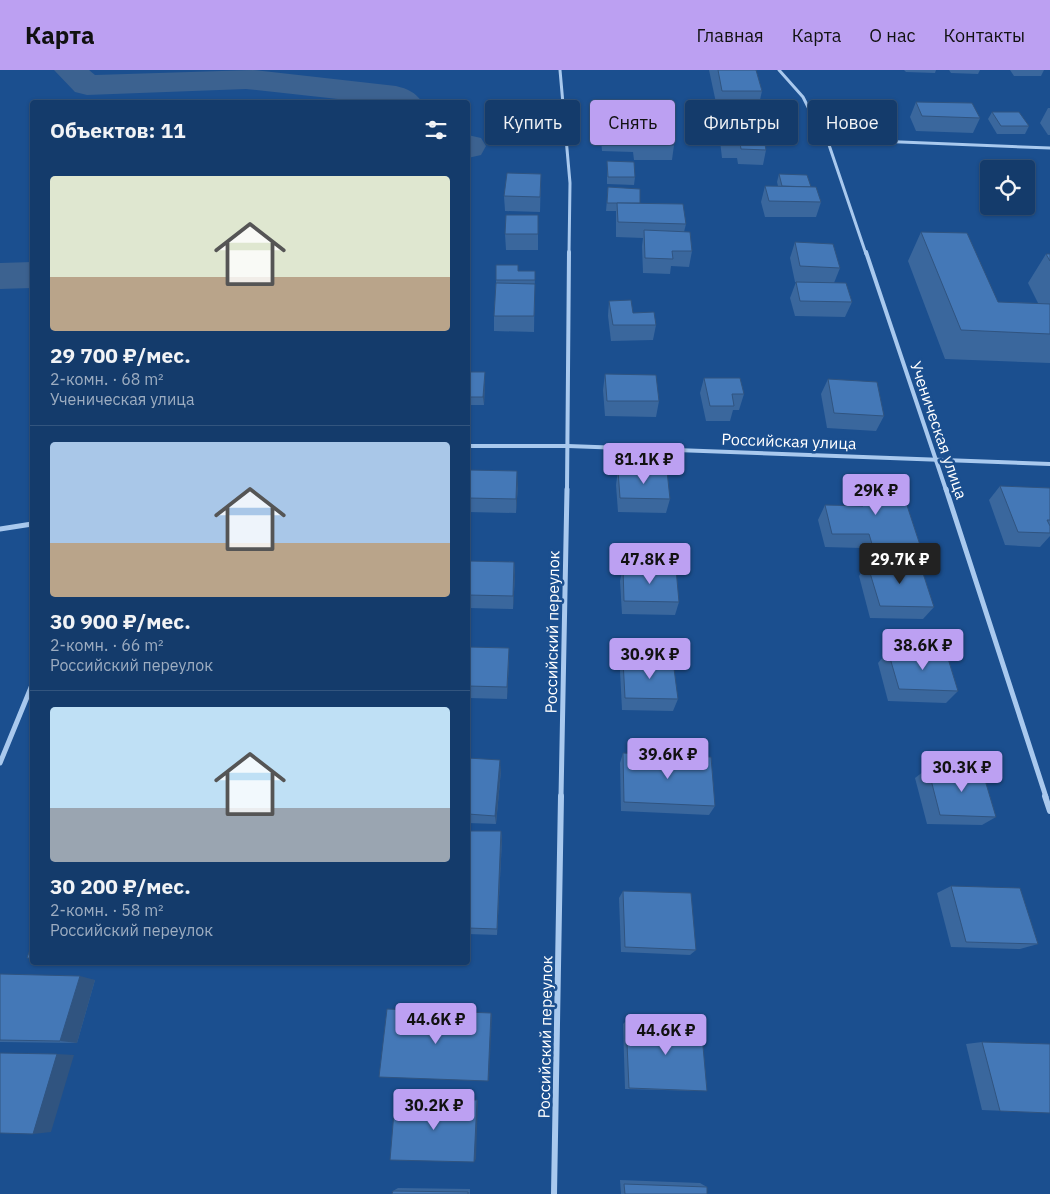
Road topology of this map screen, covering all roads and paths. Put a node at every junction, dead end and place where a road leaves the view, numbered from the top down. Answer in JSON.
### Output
{"nodes":[{"id":1,"x":560,"y":70,"type":"edge"},
{"id":2,"x":779,"y":70,"type":"edge"},
{"id":3,"x":808,"y":108,"type":"edge"},
{"id":4,"x":897,"y":142,"type":"edge"},
{"id":5,"x":829,"y":145,"type":"edge"},
{"id":6,"x":1050,"y":148,"type":"edge"},
{"id":7,"x":470,"y":446,"type":"edge"},
{"id":8,"x":568,"y":446,"type":"junction"},
{"id":9,"x":936,"y":459,"type":"junction"},
{"id":10,"x":1050,"y":464,"type":"edge"},
{"id":11,"x":30,"y":524,"type":"edge"},
{"id":12,"x":0,"y":529,"type":"edge"},
{"id":13,"x":30,"y":690,"type":"edge"},
{"id":14,"x":0,"y":763,"type":"edge"},
{"id":15,"x":1050,"y":811,"type":"edge"},
{"id":16,"x":554,"y":1194,"type":"edge"}],
"edges":[{"from":1,"to":8,"type":"street","name":"Российский переулок"},
{"from":2,"to":3,"type":"street","name":"Ученическая улица"},
{"from":4,"to":6,"type":"street"},
{"from":5,"to":9,"type":"street","name":"Ученическая улица"},
{"from":7,"to":8,"type":"street","name":"Российская улица"},
{"from":8,"to":9,"type":"street","name":"Российская улица"},
{"from":8,"to":16,"type":"street","name":"Российский переулок"},
{"from":9,"to":10,"type":"street","name":"Российская улица"},
{"from":9,"to":15,"type":"street","name":"Ученическая улица"},
{"from":11,"to":12,"type":"street"},
{"from":13,"to":14,"type":"street"}]}
